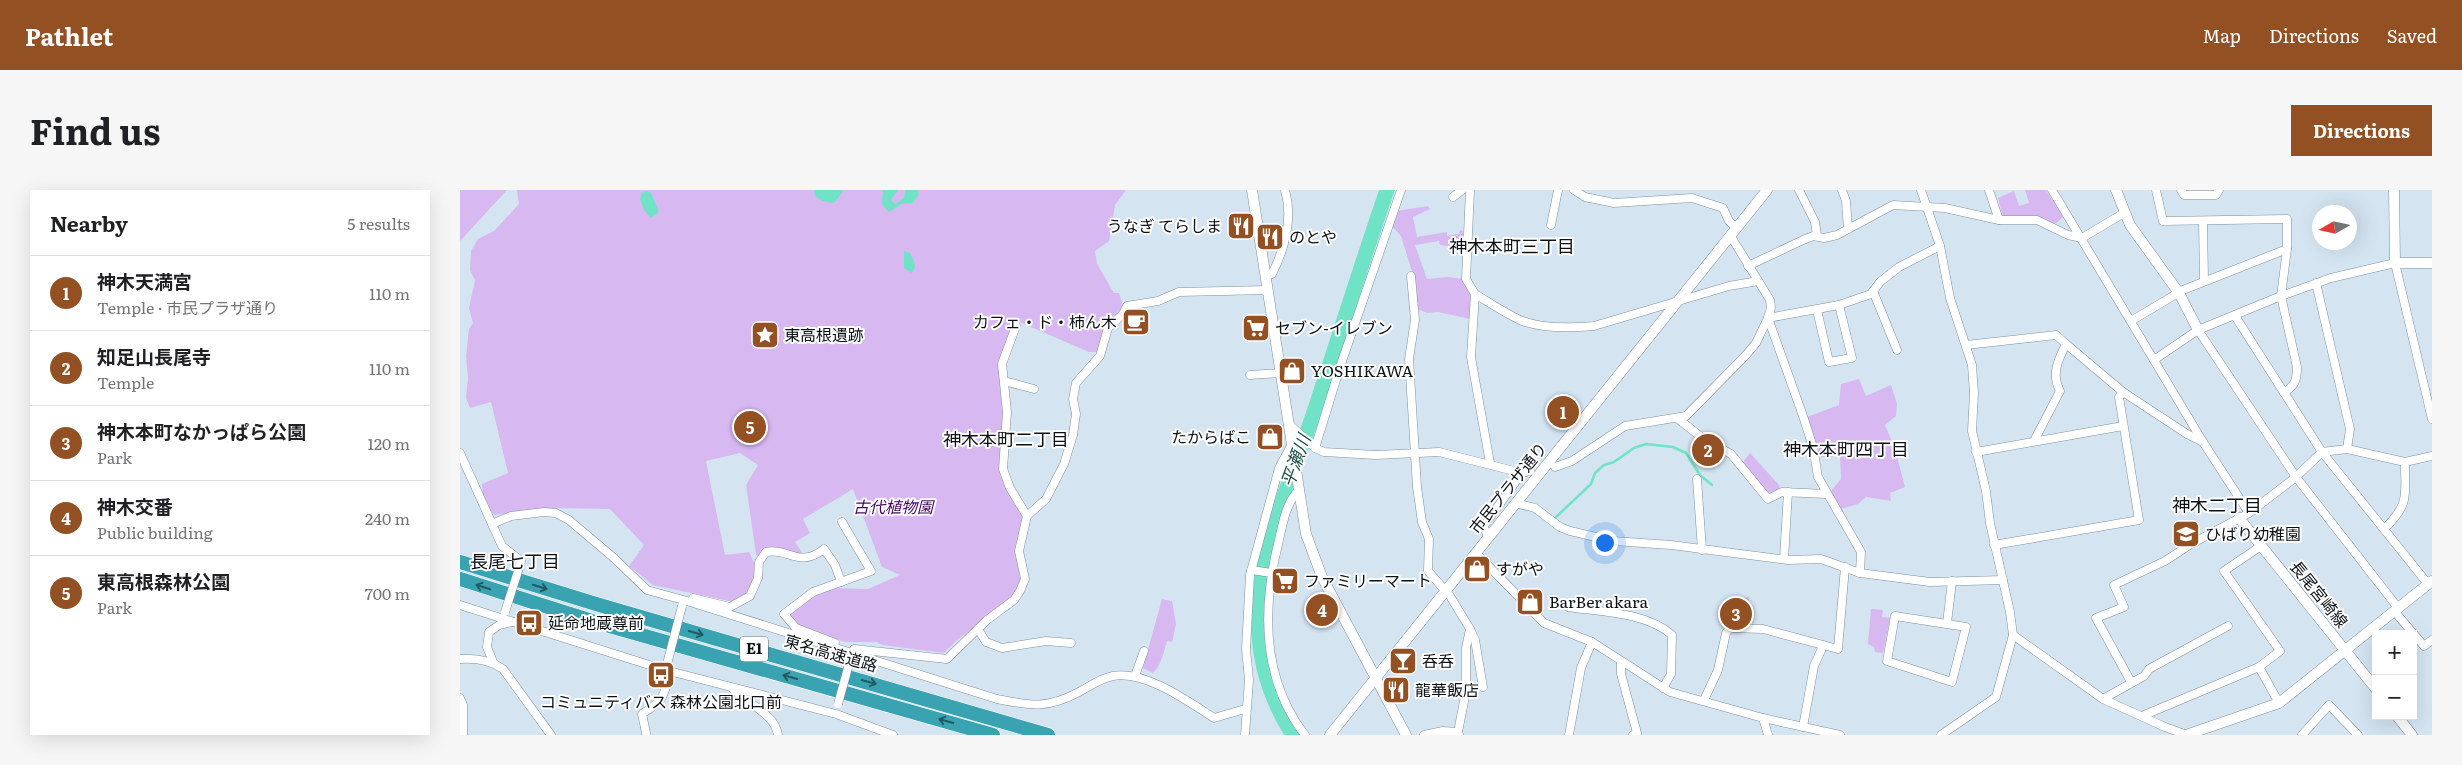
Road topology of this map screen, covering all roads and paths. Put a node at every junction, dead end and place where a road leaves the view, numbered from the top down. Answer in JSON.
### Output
{"nodes":[{"id":1,"x":1252,"y":190,"type":"edge"},
{"id":2,"x":1285,"y":190,"type":"edge"},
{"id":3,"x":1401,"y":190,"type":"edge"},
{"id":4,"x":1462,"y":190,"type":"edge"},
{"id":5,"x":1470,"y":190,"type":"edge"},
{"id":6,"x":1558,"y":190,"type":"edge"},
{"id":7,"x":1574,"y":190,"type":"edge"},
{"id":8,"x":1766,"y":190,"type":"edge"},
{"id":9,"x":1798,"y":190,"type":"edge"},
{"id":10,"x":1842,"y":190,"type":"edge"},
{"id":11,"x":1921,"y":190,"type":"edge"},
{"id":12,"x":1989,"y":190,"type":"edge"},
{"id":13,"x":2052,"y":190,"type":"edge"},
{"id":14,"x":2116,"y":190,"type":"edge"},
{"id":15,"x":2121,"y":190,"type":"edge"},
{"id":16,"x":2156,"y":190,"type":"edge"},
{"id":17,"x":2181,"y":190,"type":"edge"},
{"id":18,"x":2219,"y":190,"type":"edge"},
{"id":19,"x":2394,"y":190,"type":"edge"},
{"id":20,"x":1453,"y":197,"type":"dead end"},
{"id":21,"x":1926,"y":205,"type":"junction"},
{"id":22,"x":2124,"y":213,"type":"junction"},
{"id":23,"x":1999,"y":220,"type":"junction"},
{"id":24,"x":2203,"y":221,"type":"junction"},
{"id":25,"x":1551,"y":225,"type":"dead end"},
{"id":26,"x":1848,"y":229,"type":"junction"},
{"id":27,"x":1733,"y":232,"type":"junction"},
{"id":28,"x":1817,"y":236,"type":"junction"},
{"id":29,"x":2082,"y":238,"type":"junction"},
{"id":30,"x":1940,"y":246,"type":"junction"},
{"id":31,"x":2287,"y":249,"type":"junction"},
{"id":32,"x":2395,"y":263,"type":"junction"},
{"id":33,"x":2432,"y":263,"type":"edge"},
{"id":34,"x":1748,"y":266,"type":"junction"},
{"id":35,"x":1266,"y":275,"type":"junction"},
{"id":36,"x":1411,"y":276,"type":"dead end"},
{"id":37,"x":1758,"y":281,"type":"junction"},
{"id":38,"x":2204,"y":282,"type":"junction"},
{"id":39,"x":2316,"y":283,"type":"junction"},
{"id":40,"x":1268,"y":290,"type":"junction"},
{"id":41,"x":1873,"y":291,"type":"junction"},
{"id":42,"x":2179,"y":293,"type":"junction"},
{"id":43,"x":1475,"y":294,"type":"junction"},
{"id":44,"x":2281,"y":296,"type":"junction"},
{"id":45,"x":1677,"y":302,"type":"junction"},
{"id":46,"x":1839,"y":305,"type":"junction"},
{"id":47,"x":1817,"y":310,"type":"junction"},
{"id":48,"x":2235,"y":316,"type":"junction"},
{"id":49,"x":1768,"y":318,"type":"junction"},
{"id":50,"x":2131,"y":321,"type":"junction"},
{"id":51,"x":1016,"y":326,"type":"dead end"},
{"id":52,"x":2198,"y":330,"type":"junction"},
{"id":53,"x":2066,"y":344,"type":"junction"},
{"id":54,"x":1966,"y":345,"type":"junction"},
{"id":55,"x":1897,"y":350,"type":"dead end"},
{"id":56,"x":2154,"y":360,"type":"junction"},
{"id":57,"x":1280,"y":373,"type":"junction"},
{"id":58,"x":1250,"y":375,"type":"dead end"},
{"id":59,"x":1004,"y":381,"type":"junction"},
{"id":60,"x":1034,"y":389,"type":"dead end"},
{"id":61,"x":2123,"y":392,"type":"junction"},
{"id":62,"x":2284,"y":393,"type":"junction"},
{"id":63,"x":1677,"y":418,"type":"junction"},
{"id":64,"x":2432,"y":419,"type":"edge"},
{"id":65,"x":1288,"y":423,"type":"junction"},
{"id":66,"x":2123,"y":426,"type":"junction"},
{"id":67,"x":2034,"y":441,"type":"junction"},
{"id":68,"x":2204,"y":442,"type":"junction"},
{"id":69,"x":1292,"y":446,"type":"junction"},
{"id":70,"x":1315,"y":448,"type":"junction"},
{"id":71,"x":2347,"y":449,"type":"junction"},
{"id":72,"x":1416,"y":452,"type":"junction"},
{"id":73,"x":1976,"y":452,"type":"junction"},
{"id":74,"x":2322,"y":452,"type":"junction"},
{"id":75,"x":460,"y":453,"type":"edge"},
{"id":76,"x":2432,"y":456,"type":"edge"},
{"id":77,"x":2405,"y":462,"type":"junction"},
{"id":78,"x":1490,"y":463,"type":"junction"},
{"id":79,"x":1555,"y":468,"type":"dead end"},
{"id":80,"x":2296,"y":477,"type":"junction"},
{"id":81,"x":1697,"y":479,"type":"dead end"},
{"id":82,"x":1298,"y":491,"type":"junction"},
{"id":83,"x":1788,"y":492,"type":"junction"},
{"id":84,"x":1827,"y":494,"type":"junction"},
{"id":85,"x":1516,"y":502,"type":"junction"},
{"id":86,"x":2249,"y":513,"type":"junction"},
{"id":87,"x":1026,"y":516,"type":"junction"},
{"id":88,"x":2239,"y":518,"type":"junction"},
{"id":89,"x":842,"y":522,"type":"dead end"},
{"id":90,"x":492,"y":524,"type":"junction"},
{"id":91,"x":2384,"y":529,"type":"junction"},
{"id":92,"x":1488,"y":537,"type":"junction"},
{"id":93,"x":1994,"y":546,"type":"junction"},
{"id":94,"x":2260,"y":546,"type":"junction"},
{"id":95,"x":1702,"y":550,"type":"junction"},
{"id":96,"x":1476,"y":553,"type":"junction"},
{"id":97,"x":1784,"y":559,"type":"junction"},
{"id":98,"x":460,"y":562,"type":"edge"},
{"id":99,"x":1845,"y":567,"type":"junction"},
{"id":100,"x":1254,"y":570,"type":"junction"},
{"id":101,"x":1271,"y":573,"type":"junction"},
{"id":102,"x":1860,"y":573,"type":"junction"},
{"id":103,"x":460,"y":579,"type":"edge"},
{"id":104,"x":2004,"y":580,"type":"junction"},
{"id":105,"x":1952,"y":581,"type":"junction"},
{"id":106,"x":841,"y":582,"type":"junction"},
{"id":107,"x":2430,"y":583,"type":"edge"},
{"id":108,"x":1445,"y":590,"type":"junction"},
{"id":109,"x":684,"y":602,"type":"junction"},
{"id":110,"x":460,"y":605,"type":"edge"},
{"id":111,"x":1568,"y":607,"type":"dead end"},
{"id":112,"x":2397,"y":610,"type":"junction"},
{"id":113,"x":504,"y":615,"type":"junction"},
{"id":114,"x":514,"y":622,"type":"junction"},
{"id":115,"x":1947,"y":623,"type":"junction"},
{"id":116,"x":2228,"y":626,"type":"dead end"},
{"id":117,"x":978,"y":629,"type":"junction"},
{"id":118,"x":1470,"y":629,"type":"junction"},
{"id":119,"x":2013,"y":635,"type":"junction"},
{"id":120,"x":2432,"y":640,"type":"edge"},
{"id":121,"x":1592,"y":642,"type":"junction"},
{"id":122,"x":1071,"y":643,"type":"dead end"},
{"id":123,"x":1822,"y":646,"type":"junction"},
{"id":124,"x":1144,"y":651,"type":"dead end"},
{"id":125,"x":2346,"y":651,"type":"junction"},
{"id":126,"x":851,"y":654,"type":"junction"},
{"id":127,"x":460,"y":659,"type":"edge"},
{"id":128,"x":1621,"y":661,"type":"junction"},
{"id":129,"x":493,"y":662,"type":"junction"},
{"id":130,"x":2259,"y":667,"type":"junction"},
{"id":131,"x":667,"y":668,"type":"junction"},
{"id":132,"x":1134,"y":676,"type":"junction"},
{"id":133,"x":1376,"y":678,"type":"junction"},
{"id":134,"x":2131,"y":682,"type":"junction"},
{"id":135,"x":2372,"y":684,"type":"edge"},
{"id":136,"x":732,"y":688,"type":"junction"},
{"id":137,"x":1483,"y":688,"type":"dead end"},
{"id":138,"x":1663,"y":688,"type":"junction"},
{"id":139,"x":460,"y":698,"type":"edge"},
{"id":140,"x":2104,"y":699,"type":"junction"},
{"id":141,"x":1704,"y":700,"type":"junction"},
{"id":142,"x":2279,"y":703,"type":"junction"},
{"id":143,"x":1246,"y":709,"type":"junction"},
{"id":144,"x":836,"y":714,"type":"junction"},
{"id":145,"x":2142,"y":716,"type":"junction"},
{"id":146,"x":1763,"y":718,"type":"junction"},
{"id":147,"x":2401,"y":720,"type":"edge"},
{"id":148,"x":1803,"y":727,"type":"junction"},
{"id":149,"x":646,"y":733,"type":"dead end"},
{"id":150,"x":1458,"y":734,"type":"edge"},
{"id":151,"x":463,"y":735,"type":"edge"},
{"id":152,"x":550,"y":735,"type":"edge"},
{"id":153,"x":778,"y":735,"type":"edge"},
{"id":154,"x":893,"y":735,"type":"edge"},
{"id":155,"x":993,"y":735,"type":"edge"},
{"id":156,"x":1048,"y":735,"type":"edge"},
{"id":157,"x":1245,"y":735,"type":"edge"},
{"id":158,"x":1305,"y":735,"type":"edge"},
{"id":159,"x":1330,"y":735,"type":"edge"},
{"id":160,"x":1406,"y":735,"type":"edge"},
{"id":161,"x":1424,"y":735,"type":"edge"},
{"id":162,"x":1569,"y":735,"type":"edge"},
{"id":163,"x":1633,"y":735,"type":"edge"},
{"id":164,"x":1768,"y":735,"type":"edge"},
{"id":165,"x":1840,"y":735,"type":"edge"},
{"id":166,"x":1941,"y":735,"type":"edge"},
{"id":167,"x":2187,"y":735,"type":"edge"},
{"id":168,"x":2302,"y":735,"type":"edge"},
{"id":169,"x":2358,"y":735,"type":"edge"},
{"id":170,"x":2412,"y":735,"type":"edge"}],
"edges":[{"from":1,"to":35,"type":"street"},
{"from":2,"to":35,"type":"street"},
{"from":3,"to":70,"type":"street"},
{"from":4,"to":20,"type":"street"},
{"from":5,"to":43,"type":"street"},
{"from":6,"to":25,"type":"street"},
{"from":7,"to":27,"type":"street"},
{"from":8,"to":27,"type":"street","name":"市民プラザ通り"},
{"from":9,"to":28,"type":"street"},
{"from":10,"to":26,"type":"street"},
{"from":11,"to":21,"type":"street"},
{"from":12,"to":23,"type":"street"},
{"from":13,"to":29,"type":"street"},
{"from":14,"to":15,"type":"street"},
{"from":14,"to":22,"type":"street"},
{"from":16,"to":24,"type":"street"},
{"from":17,"to":18,"type":"street"},
{"from":19,"to":32,"type":"street"},
{"from":21,"to":23,"type":"street"},
{"from":21,"to":26,"type":"street"},
{"from":21,"to":30,"type":"street"},
{"from":22,"to":29,"type":"street"},
{"from":22,"to":42,"type":"street"},
{"from":23,"to":29,"type":"street"},
{"from":24,"to":31,"type":"street"},
{"from":24,"to":38,"type":"street"},
{"from":26,"to":28,"type":"street"},
{"from":27,"to":34,"type":"street"},
{"from":27,"to":45,"type":"street","name":"市民プラザ通り"},
{"from":28,"to":34,"type":"street"},
{"from":29,"to":50,"type":"street"},
{"from":30,"to":41,"type":"street"},
{"from":30,"to":54,"type":"street"},
{"from":31,"to":38,"type":"street"},
{"from":31,"to":44,"type":"street"},
{"from":32,"to":33,"type":"street"},
{"from":32,"to":39,"type":"street"},
{"from":32,"to":64,"type":"street"},
{"from":34,"to":37,"type":"street"},
{"from":35,"to":40,"type":"street"},
{"from":36,"to":72,"type":"street"},
{"from":37,"to":45,"type":"street"},
{"from":37,"to":49,"type":"street"},
{"from":38,"to":42,"type":"street"},
{"from":39,"to":44,"type":"street"},
{"from":39,"to":71,"type":"street"},
{"from":40,"to":57,"type":"street"},
{"from":40,"to":87,"type":"street"},
{"from":41,"to":46,"type":"street"},
{"from":41,"to":55,"type":"street"},
{"from":42,"to":50,"type":"street"},
{"from":42,"to":52,"type":"street"},
{"from":43,"to":45,"type":"street"},
{"from":43,"to":78,"type":"street"},
{"from":44,"to":48,"type":"street"},
{"from":44,"to":62,"type":"street"},
{"from":45,"to":85,"type":"street","name":"市民プラザ通り"},
{"from":46,"to":47,"type":"street"},
{"from":46,"to":47,"type":"street"},
{"from":47,"to":49,"type":"street"},
{"from":48,"to":52,"type":"street"},
{"from":48,"to":62,"type":"street"},
{"from":49,"to":63,"type":"street"},
{"from":49,"to":84,"type":"street"},
{"from":50,"to":56,"type":"street"},
{"from":51,"to":59,"type":"street"},
{"from":52,"to":56,"type":"street"},
{"from":52,"to":80,"type":"street"},
{"from":53,"to":54,"type":"street"},
{"from":53,"to":61,"type":"street"},
{"from":53,"to":67,"type":"street"},
{"from":54,"to":73,"type":"street"},
{"from":56,"to":68,"type":"street"},
{"from":57,"to":58,"type":"street"},
{"from":57,"to":65,"type":"street"},
{"from":59,"to":60,"type":"street"},
{"from":59,"to":87,"type":"street"},
{"from":61,"to":66,"type":"street"},
{"from":61,"to":68,"type":"street"},
{"from":62,"to":74,"type":"street"},
{"from":63,"to":79,"type":"street"},
{"from":63,"to":83,"type":"street"},
{"from":65,"to":69,"type":"street"},
{"from":65,"to":70,"type":"street"},
{"from":66,"to":67,"type":"street"},
{"from":66,"to":93,"type":"street"},
{"from":67,"to":73,"type":"street"},
{"from":68,"to":86,"type":"street"},
{"from":69,"to":82,"type":"street"},
{"from":69,"to":100,"type":"street"},
{"from":70,"to":72,"type":"street"},
{"from":71,"to":74,"type":"street"},
{"from":71,"to":77,"type":"street"},
{"from":72,"to":78,"type":"street"},
{"from":72,"to":108,"type":"street"},
{"from":73,"to":93,"type":"street"},
{"from":74,"to":80,"type":"street"},
{"from":74,"to":91,"type":"street"},
{"from":75,"to":90,"type":"street"},
{"from":76,"to":77,"type":"street"},
{"from":77,"to":91,"type":"street"},
{"from":78,"to":92,"type":"street"},
{"from":80,"to":86,"type":"street"},
{"from":80,"to":112,"type":"street"},
{"from":81,"to":95,"type":"street"},
{"from":82,"to":101,"type":"street"},
{"from":82,"to":133,"type":"street"},
{"from":83,"to":84,"type":"street"},
{"from":83,"to":97,"type":"street"},
{"from":84,"to":102,"type":"street"},
{"from":85,"to":92,"type":"street","name":"市民プラザ通り"},
{"from":85,"to":95,"type":"street"},
{"from":86,"to":88,"type":"street"},
{"from":87,"to":117,"type":"street"},
{"from":88,"to":94,"type":"street","name":"長尾宮崎線"},
{"from":88,"to":134,"type":"street"},
{"from":89,"to":106,"type":"street"},
{"from":90,"to":109,"type":"street"},
{"from":90,"to":113,"type":"street","bridge":true},
{"from":91,"to":107,"type":"street"},
{"from":92,"to":96,"type":"street","name":"市民プラザ通り"},
{"from":93,"to":104,"type":"street"},
{"from":94,"to":125,"type":"street","name":"長尾宮崎線"},
{"from":94,"to":130,"type":"street"},
{"from":95,"to":97,"type":"street"},
{"from":96,"to":108,"type":"street","name":"市民プラザ通り"},
{"from":96,"to":121,"type":"street"},
{"from":97,"to":99,"type":"street"},
{"from":98,"to":156,"type":"highway","name":"東名高速道路","number":"E1","one_way":true},
{"from":99,"to":102,"type":"street"},
{"from":99,"to":123,"type":"street"},
{"from":100,"to":101,"type":"street"},
{"from":100,"to":143,"type":"street"},
{"from":101,"to":158,"type":"street"},
{"from":102,"to":105,"type":"street"},
{"from":155,"to":103,"type":"highway","number":"E1","one_way":true},
{"from":104,"to":105,"type":"street"},
{"from":104,"to":119,"type":"street"},
{"from":105,"to":115,"type":"street"},
{"from":106,"to":109,"type":"street"},
{"from":106,"to":126,"type":"street"},
{"from":107,"to":112,"type":"street"},
{"from":108,"to":118,"type":"street"},
{"from":108,"to":133,"type":"street","name":"市民プラザ通り"},
{"from":109,"to":126,"type":"street"},
{"from":109,"to":131,"type":"street","bridge":true},
{"from":110,"to":113,"type":"street"},
{"from":111,"to":138,"type":"street"},
{"from":112,"to":120,"type":"street"},
{"from":112,"to":125,"type":"street"},
{"from":113,"to":114,"type":"street"},
{"from":114,"to":129,"type":"street"},
{"from":114,"to":131,"type":"street"},
{"from":115,"to":115,"type":"street"},
{"from":116,"to":134,"type":"street"},
{"from":117,"to":122,"type":"street"},
{"from":117,"to":126,"type":"street"},
{"from":118,"to":137,"type":"street"},
{"from":118,"to":150,"type":"street"},
{"from":119,"to":140,"type":"street"},
{"from":119,"to":166,"type":"street"},
{"from":121,"to":128,"type":"street"},
{"from":121,"to":162,"type":"street"},
{"from":123,"to":141,"type":"street"},
{"from":123,"to":148,"type":"street"},
{"from":124,"to":132,"type":"street"},
{"from":125,"to":135,"type":"street","name":"長尾宮崎線"},
{"from":125,"to":142,"type":"street"},
{"from":126,"to":132,"type":"street"},
{"from":126,"to":144,"type":"street","bridge":true},
{"from":127,"to":129,"type":"street"},
{"from":128,"to":138,"type":"street"},
{"from":128,"to":163,"type":"street"},
{"from":129,"to":152,"type":"street"},
{"from":130,"to":142,"type":"street"},
{"from":130,"to":145,"type":"street"},
{"from":131,"to":136,"type":"street"},
{"from":131,"to":149,"type":"street"},
{"from":132,"to":143,"type":"street"},
{"from":133,"to":159,"type":"street","name":"市民プラザ通り"},
{"from":133,"to":160,"type":"street"},
{"from":134,"to":140,"type":"street"},
{"from":136,"to":144,"type":"street"},
{"from":136,"to":153,"type":"street"},
{"from":138,"to":141,"type":"street"},
{"from":139,"to":151,"type":"street"},
{"from":140,"to":145,"type":"street"},
{"from":141,"to":146,"type":"street"},
{"from":142,"to":167,"type":"street"},
{"from":143,"to":157,"type":"street"},
{"from":144,"to":154,"type":"street"},
{"from":145,"to":167,"type":"street"},
{"from":146,"to":148,"type":"street"},
{"from":146,"to":164,"type":"street"},
{"from":147,"to":170,"type":"street"},
{"from":148,"to":165,"type":"street"},
{"from":150,"to":161,"type":"street"},
{"from":168,"to":169,"type":"street"}]}
